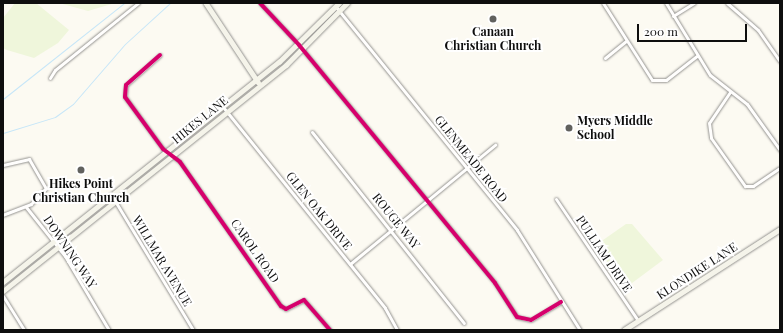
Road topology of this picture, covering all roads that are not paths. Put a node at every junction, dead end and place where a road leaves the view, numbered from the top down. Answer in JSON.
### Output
{"nodes":[{"id":1,"x":138,"y":3,"type":"edge"},
{"id":2,"x":206,"y":3,"type":"edge"},
{"id":3,"x":260,"y":3,"type":"edge"},
{"id":4,"x":339,"y":3,"type":"edge"},
{"id":5,"x":348,"y":3,"type":"edge"},
{"id":6,"x":603,"y":3,"type":"edge"},
{"id":7,"x":666,"y":3,"type":"edge"},
{"id":8,"x":694,"y":3,"type":"edge"},
{"id":9,"x":727,"y":3,"type":"edge"},
{"id":10,"x":336,"y":8,"type":"junction"},
{"id":11,"x":340,"y":12,"type":"junction"},
{"id":12,"x":673,"y":16,"type":"junction"},
{"id":13,"x":626,"y":41,"type":"junction"},
{"id":14,"x":299,"y":45,"type":"junction"},
{"id":15,"x":303,"y":50,"type":"junction"},
{"id":16,"x":160,"y":55,"type":"dead end"},
{"id":17,"x":698,"y":56,"type":"junction"},
{"id":18,"x":605,"y":58,"type":"dead end"},
{"id":19,"x":780,"y":61,"type":"edge"},
{"id":20,"x":50,"y":78,"type":"dead end"},
{"id":21,"x":256,"y":80,"type":"junction"},
{"id":22,"x":260,"y":85,"type":"junction"},
{"id":23,"x":730,"y":92,"type":"junction"},
{"id":24,"x":223,"y":107,"type":"junction"},
{"id":25,"x":227,"y":112,"type":"junction"},
{"id":26,"x":312,"y":132,"type":"dead end"},
{"id":27,"x":495,"y":145,"type":"dead end"},
{"id":28,"x":780,"y":150,"type":"edge"},
{"id":29,"x":166,"y":152,"type":"junction"},
{"id":30,"x":172,"y":156,"type":"junction"},
{"id":31,"x":3,"y":165,"type":"edge"},
{"id":32,"x":780,"y":168,"type":"edge"},
{"id":33,"x":468,"y":169,"type":"junction"},
{"id":34,"x":556,"y":199,"type":"dead end"},
{"id":35,"x":115,"y":201,"type":"junction"},
{"id":36,"x":426,"y":203,"type":"junction"},
{"id":37,"x":26,"y":207,"type":"junction"},
{"id":38,"x":3,"y":215,"type":"edge"},
{"id":39,"x":780,"y":229,"type":"edge"},
{"id":40,"x":392,"y":230,"type":"junction"},
{"id":41,"x":54,"y":241,"type":"junction"},
{"id":42,"x":58,"y":247,"type":"junction"},
{"id":43,"x":350,"y":264,"type":"junction"},
{"id":44,"x":3,"y":282,"type":"edge"},
{"id":45,"x":3,"y":291,"type":"edge"},
{"id":46,"x":3,"y":296,"type":"edge"},
{"id":47,"x":561,"y":302,"type":"junction"},
{"id":48,"x":638,"y":319,"type":"junction"},
{"id":49,"x":464,"y":322,"type":"dead end"},
{"id":50,"x":24,"y":330,"type":"edge"},
{"id":51,"x":109,"y":330,"type":"edge"},
{"id":52,"x":193,"y":330,"type":"edge"},
{"id":53,"x":330,"y":330,"type":"edge"},
{"id":54,"x":397,"y":330,"type":"edge"},
{"id":55,"x":580,"y":330,"type":"edge"},
{"id":56,"x":624,"y":330,"type":"edge"}],
"edges":[{"from":1,"to":20,"type":"street"},
{"from":2,"to":21,"type":"main road"},
{"from":3,"to":14,"type":"street"},
{"from":4,"to":10,"type":"main road","name":"HIKES LANE"},
{"from":5,"to":11,"type":"main road","name":"HIKES LANE"},
{"from":6,"to":13,"type":"street"},
{"from":7,"to":12,"type":"street"},
{"from":8,"to":12,"type":"street"},
{"from":9,"to":19,"type":"street"},
{"from":10,"to":11,"type":"street","name":"GLENMEADE ROAD"},
{"from":10,"to":14,"type":"main road","name":"HIKES LANE"},
{"from":11,"to":15,"type":"main road","name":"HIKES LANE"},
{"from":11,"to":33,"type":"street","name":"GLENMEADE ROAD"},
{"from":12,"to":17,"type":"street"},
{"from":13,"to":17,"type":"street"},
{"from":13,"to":18,"type":"street"},
{"from":14,"to":15,"type":"street"},
{"from":14,"to":21,"type":"main road","name":"HIKES LANE"},
{"from":15,"to":22,"type":"main road","name":"HIKES LANE"},
{"from":15,"to":36,"type":"street"},
{"from":16,"to":29,"type":"street"},
{"from":17,"to":23,"type":"street"},
{"from":21,"to":22,"type":"main road"},
{"from":21,"to":24,"type":"main road","name":"HIKES LANE"},
{"from":22,"to":25,"type":"main road","name":"HIKES LANE"},
{"from":23,"to":28,"type":"street"},
{"from":23,"to":32,"type":"street"},
{"from":24,"to":25,"type":"street","name":"GLEN OAK DRIVE"},
{"from":24,"to":29,"type":"main road","name":"HIKES LANE"},
{"from":25,"to":30,"type":"main road","name":"HIKES LANE"},
{"from":25,"to":43,"type":"street","name":"GLEN OAK DRIVE"},
{"from":26,"to":40,"type":"street","name":"ROUGE WAY"},
{"from":27,"to":33,"type":"street"},
{"from":29,"to":30,"type":"street"},
{"from":29,"to":41,"type":"main road","name":"HIKES LANE"},
{"from":30,"to":35,"type":"main road","name":"HIKES LANE"},
{"from":30,"to":53,"type":"street","name":"CAROL ROAD"},
{"from":31,"to":37,"type":"street"},
{"from":33,"to":36,"type":"street"},
{"from":33,"to":47,"type":"street","name":"GLENMEADE ROAD"},
{"from":34,"to":48,"type":"street","name":"PULLIAM DRIVE"},
{"from":35,"to":42,"type":"main road","name":"HIKES LANE"},
{"from":35,"to":52,"type":"street","name":"WILLMAR AVENUE"},
{"from":36,"to":40,"type":"street"},
{"from":36,"to":47,"type":"street"},
{"from":37,"to":38,"type":"street"},
{"from":37,"to":41,"type":"street","name":"DOWNING WAY"},
{"from":39,"to":48,"type":"main road","name":"KLONDIKE LANE"},
{"from":40,"to":43,"type":"street"},
{"from":40,"to":49,"type":"street","name":"ROUGE WAY"},
{"from":41,"to":42,"type":"street","name":"DOWNING WAY"},
{"from":41,"to":44,"type":"main road","name":"HIKES LANE"},
{"from":42,"to":45,"type":"main road","name":"HIKES LANE"},
{"from":42,"to":51,"type":"street","name":"DOWNING WAY"},
{"from":43,"to":54,"type":"street","name":"GLEN OAK DRIVE"},
{"from":46,"to":50,"type":"street"},
{"from":47,"to":55,"type":"street","name":"GLENMEADE ROAD"},
{"from":48,"to":56,"type":"main road","name":"KLONDIKE LANE"}]}
